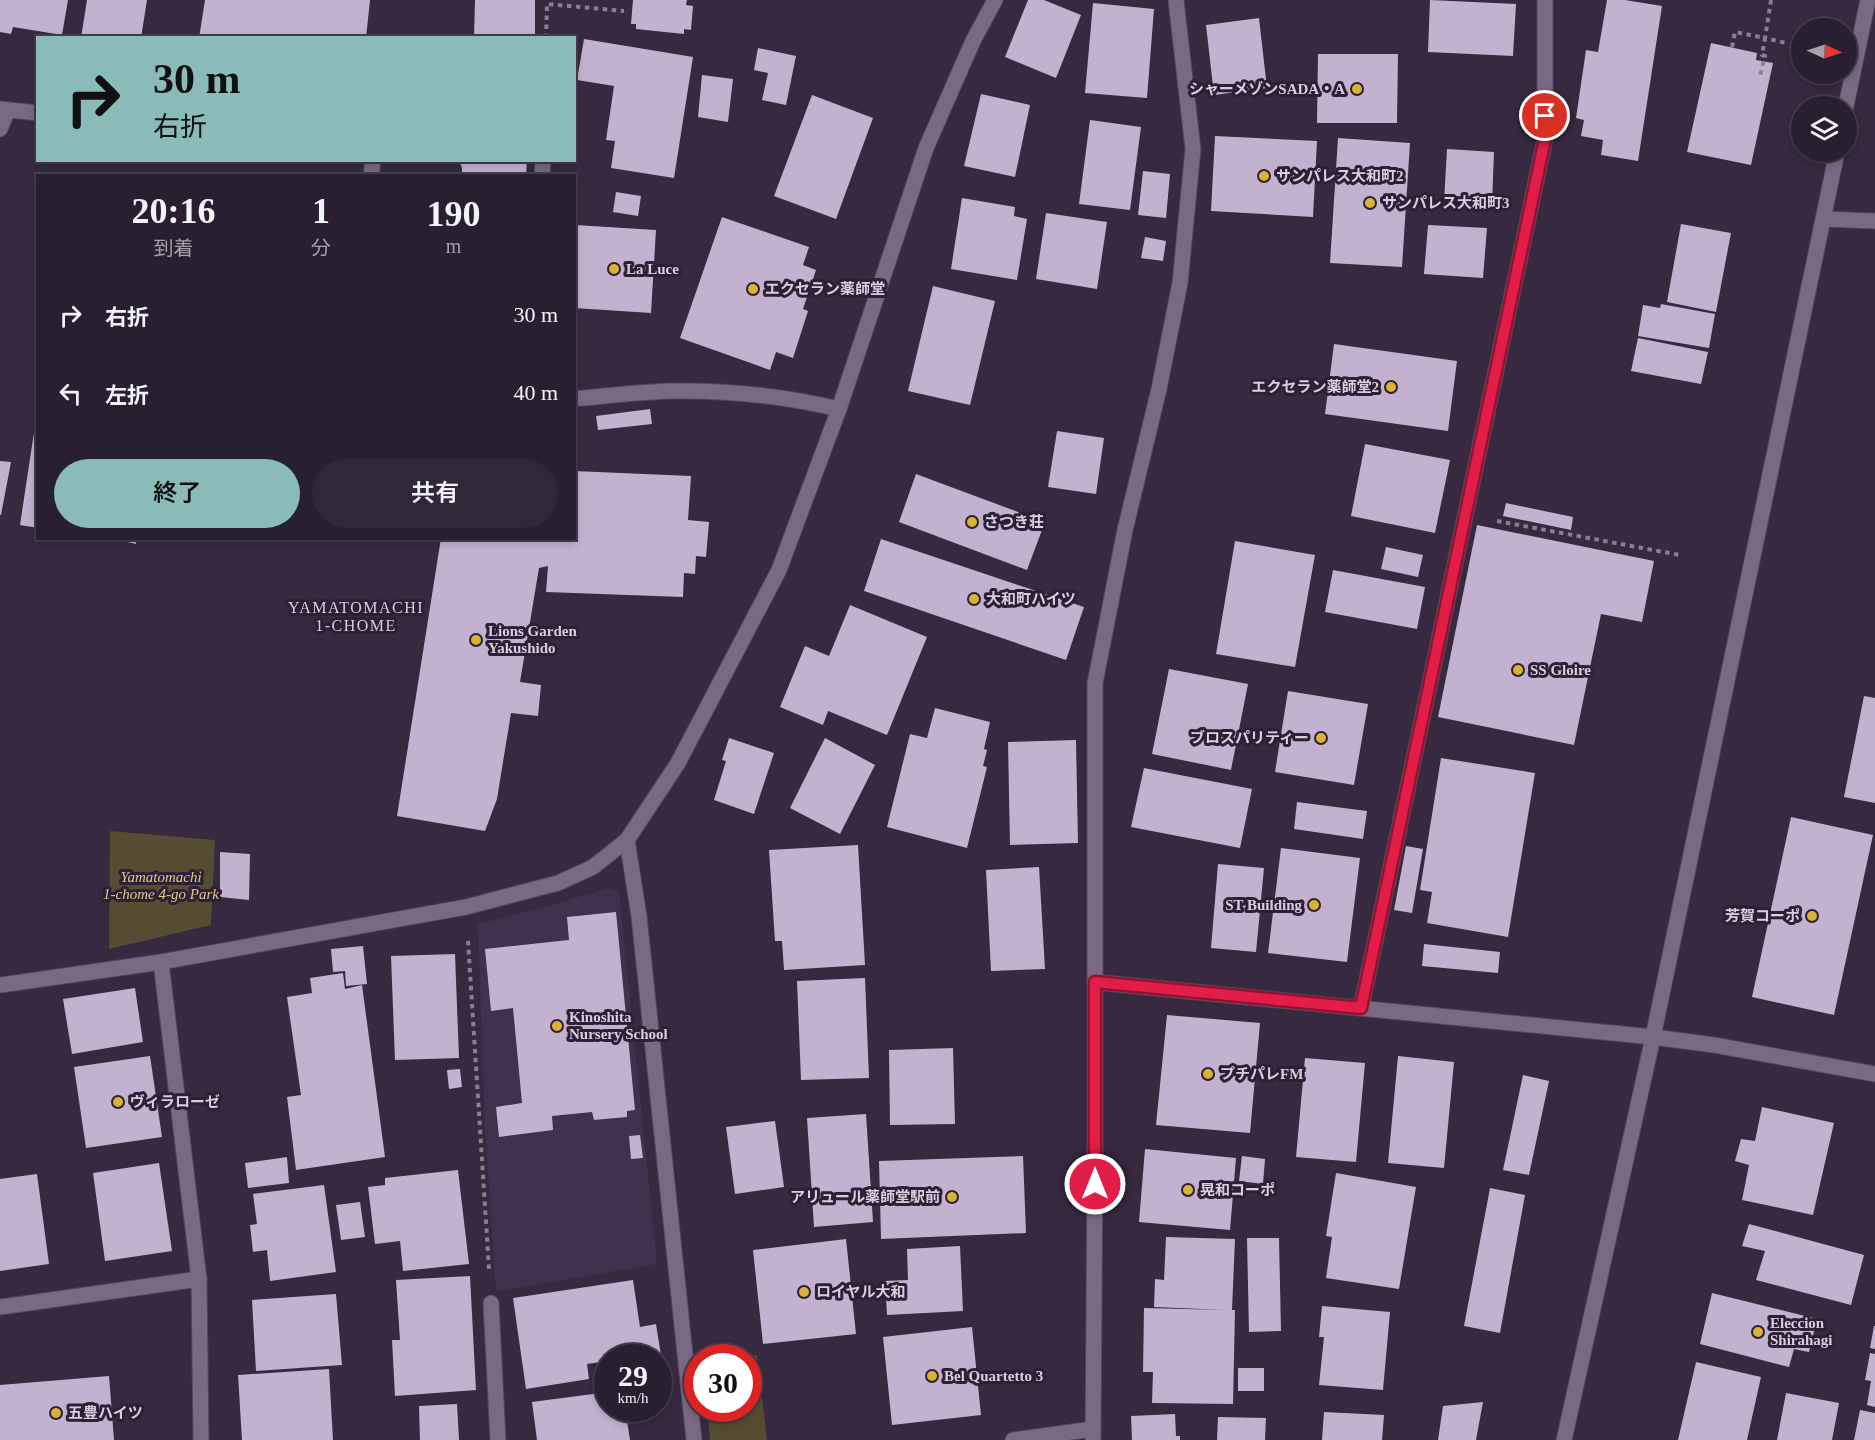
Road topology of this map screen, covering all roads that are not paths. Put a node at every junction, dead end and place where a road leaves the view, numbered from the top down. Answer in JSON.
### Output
{"nodes":[{"id":1,"x":995,"y":0,"type":"edge"},
{"id":2,"x":1176,"y":0,"type":"edge"},
{"id":3,"x":1545,"y":0,"type":"edge"},
{"id":4,"x":1868,"y":0,"type":"edge"},
{"id":5,"x":1848,"y":96,"type":"edge"},
{"id":6,"x":4,"y":109,"type":"edge"},
{"id":7,"x":36,"y":113,"type":"edge"},
{"id":8,"x":0,"y":129,"type":"edge"},
{"id":9,"x":1836,"y":162,"type":"edge"},
{"id":10,"x":1824,"y":219,"type":"junction"},
{"id":11,"x":1875,"y":221,"type":"edge"},
{"id":12,"x":576,"y":399,"type":"edge"},
{"id":13,"x":839,"y":409,"type":"junction"},
{"id":14,"x":627,"y":840,"type":"junction"},
{"id":15,"x":161,"y":962,"type":"junction"},
{"id":16,"x":1095,"y":982,"type":"junction"},
{"id":17,"x":0,"y":985,"type":"edge"},
{"id":18,"x":1361,"y":1008,"type":"junction"},
{"id":19,"x":1653,"y":1037,"type":"junction"},
{"id":20,"x":1875,"y":1074,"type":"edge"},
{"id":21,"x":199,"y":1279,"type":"junction"},
{"id":22,"x":491,"y":1303,"type":"road end"},
{"id":23,"x":0,"y":1307,"type":"edge"},
{"id":24,"x":1093,"y":1435,"type":"edge"},
{"id":25,"x":201,"y":1440,"type":"edge"},
{"id":26,"x":498,"y":1440,"type":"edge"},
{"id":27,"x":694,"y":1440,"type":"edge"},
{"id":28,"x":1013,"y":1440,"type":"edge"},
{"id":29,"x":1564,"y":1440,"type":"edge"}],
"edges":[{"from":1,"to":13,"type":"street"},
{"from":2,"to":16,"type":"street"},
{"from":3,"to":18,"type":"street"},
{"from":4,"to":5,"type":"street"},
{"from":6,"to":7,"type":"street"},
{"from":6,"to":8,"type":"street"},
{"from":9,"to":10,"type":"street"},
{"from":10,"to":11,"type":"street"},
{"from":10,"to":19,"type":"street"},
{"from":12,"to":13,"type":"street"},
{"from":13,"to":14,"type":"street"},
{"from":14,"to":15,"type":"street"},
{"from":14,"to":27,"type":"street"},
{"from":15,"to":17,"type":"street"},
{"from":15,"to":21,"type":"street"},
{"from":16,"to":18,"type":"street"},
{"from":16,"to":24,"type":"street"},
{"from":18,"to":19,"type":"street"},
{"from":19,"to":20,"type":"street"},
{"from":19,"to":29,"type":"street"},
{"from":21,"to":23,"type":"street"},
{"from":21,"to":25,"type":"street"},
{"from":22,"to":26,"type":"street"},
{"from":24,"to":28,"type":"street"}]}
